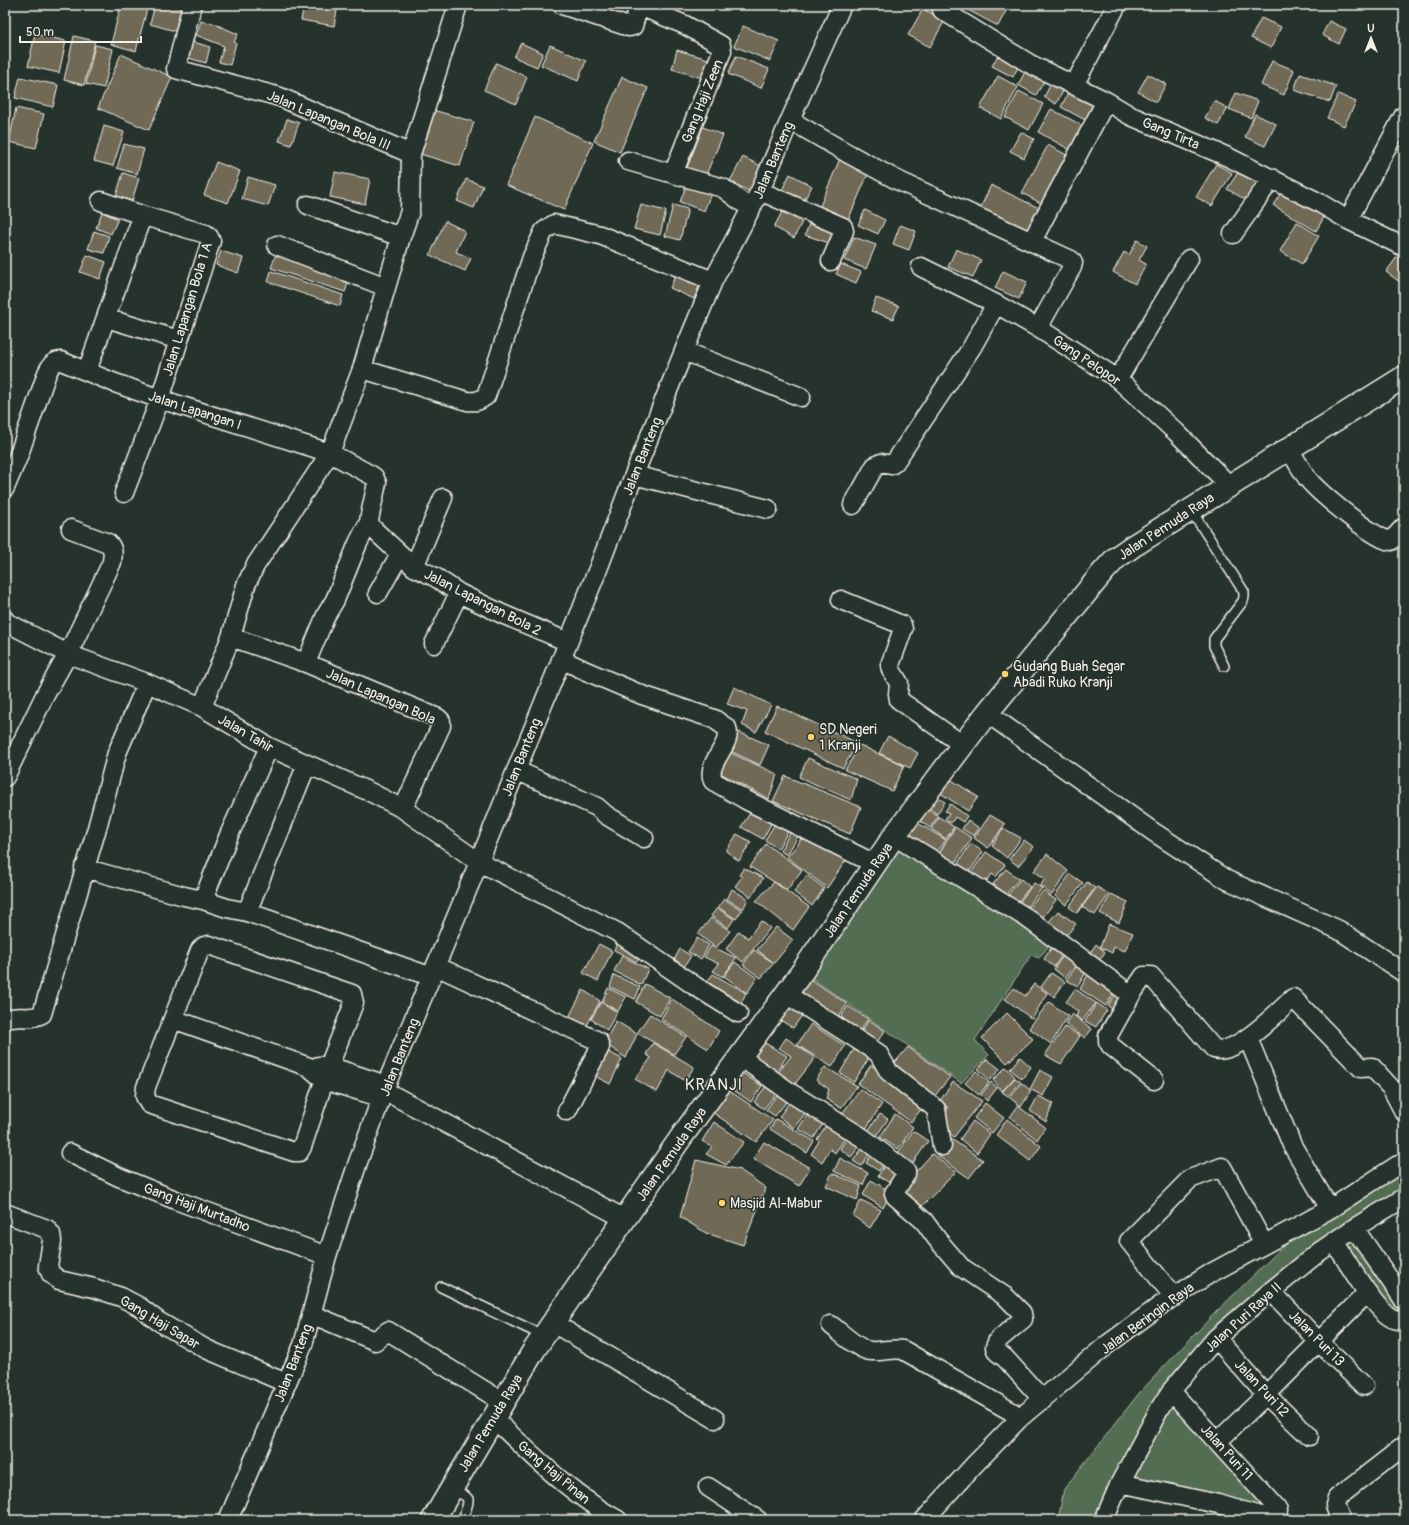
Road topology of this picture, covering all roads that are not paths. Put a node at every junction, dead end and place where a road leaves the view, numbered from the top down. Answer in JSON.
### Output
{"nodes":[{"id":1,"x":192,"y":5,"type":"edge"},
{"id":2,"x":458,"y":5,"type":"edge"},
{"id":3,"x":562,"y":5,"type":"edge"},
{"id":4,"x":842,"y":5,"type":"edge"},
{"id":5,"x":1117,"y":5,"type":"edge"},
{"id":6,"x":938,"y":7,"type":"edge"},
{"id":7,"x":1074,"y":85,"type":"junction"},
{"id":8,"x":1106,"y":101,"type":"junction"},
{"id":9,"x":1404,"y":115,"type":"edge"},
{"id":10,"x":790,"y":120,"type":"junction"},
{"id":11,"x":411,"y":154,"type":"junction"},
{"id":12,"x":628,"y":161,"type":"dead end"},
{"id":13,"x":674,"y":174,"type":"junction"},
{"id":14,"x":1272,"y":178,"type":"junction"},
{"id":15,"x":760,"y":191,"type":"junction"},
{"id":16,"x":101,"y":201,"type":"dead end"},
{"id":17,"x":308,"y":205,"type":"dead end"},
{"id":18,"x":751,"y":209,"type":"junction"},
{"id":19,"x":144,"y":216,"type":"junction"},
{"id":20,"x":1348,"y":220,"type":"junction"},
{"id":21,"x":1233,"y":234,"type":"dead end"},
{"id":22,"x":401,"y":237,"type":"junction"},
{"id":23,"x":1032,"y":241,"type":"junction"},
{"id":24,"x":277,"y":245,"type":"dead end"},
{"id":25,"x":1404,"y":247,"type":"edge"},
{"id":26,"x":1189,"y":259,"type":"dead end"},
{"id":27,"x":831,"y":262,"type":"dead end"},
{"id":28,"x":921,"y":266,"type":"dead end"},
{"id":29,"x":713,"y":282,"type":"junction"},
{"id":30,"x":386,"y":287,"type":"junction"},
{"id":31,"x":996,"y":304,"type":"junction"},
{"id":32,"x":106,"y":318,"type":"junction"},
{"id":33,"x":1038,"y":328,"type":"junction"},
{"id":34,"x":179,"y":340,"type":"junction"},
{"id":35,"x":684,"y":351,"type":"junction"},
{"id":36,"x":362,"y":369,"type":"junction"},
{"id":37,"x":87,"y":371,"type":"junction"},
{"id":38,"x":1404,"y":377,"type":"edge"},
{"id":39,"x":1118,"y":379,"type":"junction"},
{"id":40,"x":801,"y":397,"type":"dead end"},
{"id":41,"x":160,"y":399,"type":"junction"},
{"id":42,"x":1289,"y":449,"type":"junction"},
{"id":43,"x":330,"y":453,"type":"junction"},
{"id":44,"x":12,"y":455,"type":"edge"},
{"id":45,"x":634,"y":475,"type":"junction"},
{"id":46,"x":1230,"y":486,"type":"junction"},
{"id":47,"x":5,"y":488,"type":"edge"},
{"id":48,"x":124,"y":492,"type":"dead end"},
{"id":49,"x":443,"y":498,"type":"dead end"},
{"id":50,"x":853,"y":505,"type":"dead end"},
{"id":51,"x":768,"y":508,"type":"dead end"},
{"id":52,"x":1190,"y":510,"type":"junction"},
{"id":53,"x":369,"y":522,"type":"junction"},
{"id":54,"x":1404,"y":527,"type":"edge"},
{"id":55,"x":71,"y":529,"type":"dead end"},
{"id":56,"x":400,"y":554,"type":"junction"},
{"id":57,"x":414,"y":567,"type":"junction"},
{"id":58,"x":378,"y":593,"type":"dead end"},
{"id":59,"x":459,"y":593,"type":"junction"},
{"id":60,"x":841,"y":600,"type":"dead end"},
{"id":61,"x":5,"y":620,"type":"edge"},
{"id":62,"x":231,"y":637,"type":"junction"},
{"id":63,"x":568,"y":642,"type":"junction"},
{"id":64,"x":434,"y":644,"type":"dead end"},
{"id":65,"x":68,"y":654,"type":"junction"},
{"id":66,"x":561,"y":659,"type":"junction"},
{"id":67,"x":306,"y":663,"type":"junction"},
{"id":68,"x":1224,"y":666,"type":"dead end"},
{"id":69,"x":147,"y":683,"type":"junction"},
{"id":70,"x":202,"y":706,"type":"junction"},
{"id":71,"x":987,"y":713,"type":"junction"},
{"id":72,"x":963,"y":745,"type":"junction"},
{"id":73,"x":269,"y":747,"type":"junction"},
{"id":74,"x":307,"y":764,"type":"junction"},
{"id":75,"x":516,"y":770,"type":"junction"},
{"id":76,"x":5,"y":777,"type":"edge"},
{"id":77,"x":403,"y":810,"type":"junction"},
{"id":78,"x":894,"y":836,"type":"junction"},
{"id":79,"x":644,"y":838,"type":"dead end"},
{"id":80,"x":479,"y":862,"type":"junction"},
{"id":81,"x":875,"y":864,"type":"junction"},
{"id":82,"x":84,"y":868,"type":"junction"},
{"id":83,"x":203,"y":900,"type":"junction"},
{"id":84,"x":247,"y":912,"type":"junction"},
{"id":85,"x":434,"y":971,"type":"junction"},
{"id":86,"x":1404,"y":973,"type":"edge"},
{"id":87,"x":786,"y":994,"type":"junction"},
{"id":88,"x":1131,"y":996,"type":"junction"},
{"id":89,"x":738,"y":1013,"type":"dead end"},
{"id":90,"x":173,"y":1019,"type":"junction"},
{"id":91,"x":5,"y":1020,"type":"edge"},
{"id":92,"x":1248,"y":1038,"type":"junction"},
{"id":93,"x":739,"y":1056,"type":"junction"},
{"id":94,"x":326,"y":1073,"type":"junction"},
{"id":95,"x":1154,"y":1080,"type":"dead end"},
{"id":96,"x":384,"y":1091,"type":"junction"},
{"id":97,"x":567,"y":1111,"type":"dead end"},
{"id":98,"x":1404,"y":1112,"type":"edge"},
{"id":99,"x":942,"y":1146,"type":"dead end"},
{"id":100,"x":70,"y":1153,"type":"dead end"},
{"id":101,"x":1404,"y":1161,"type":"edge"},
{"id":102,"x":1404,"y":1198,"type":"edge"},
{"id":103,"x":1330,"y":1209,"type":"junction"},
{"id":104,"x":5,"y":1213,"type":"edge"},
{"id":105,"x":625,"y":1219,"type":"junction"},
{"id":106,"x":1354,"y":1228,"type":"junction"},
{"id":107,"x":1334,"y":1241,"type":"junction"},
{"id":108,"x":1264,"y":1244,"type":"junction"},
{"id":109,"x":327,"y":1256,"type":"junction"},
{"id":110,"x":441,"y":1287,"type":"dead end"},
{"id":111,"x":1271,"y":1291,"type":"junction"},
{"id":112,"x":1367,"y":1293,"type":"junction"},
{"id":113,"x":1174,"y":1297,"type":"junction"},
{"id":114,"x":1404,"y":1300,"type":"edge"},
{"id":115,"x":311,"y":1314,"type":"junction"},
{"id":116,"x":1404,"y":1321,"type":"edge"},
{"id":117,"x":831,"y":1325,"type":"dead end"},
{"id":118,"x":548,"y":1329,"type":"junction"},
{"id":119,"x":1216,"y":1338,"type":"junction"},
{"id":120,"x":1319,"y":1342,"type":"junction"},
{"id":121,"x":286,"y":1383,"type":"junction"},
{"id":122,"x":1364,"y":1386,"type":"dead end"},
{"id":123,"x":1171,"y":1391,"type":"junction"},
{"id":124,"x":1266,"y":1395,"type":"junction"},
{"id":125,"x":1043,"y":1400,"type":"junction"},
{"id":126,"x":498,"y":1411,"type":"junction"},
{"id":127,"x":1021,"y":1417,"type":"junction"},
{"id":128,"x":715,"y":1419,"type":"dead end"},
{"id":129,"x":1309,"y":1436,"type":"dead end"},
{"id":130,"x":1217,"y":1442,"type":"junction"},
{"id":131,"x":1404,"y":1446,"type":"edge"},
{"id":132,"x":1120,"y":1483,"type":"junction"},
{"id":133,"x":708,"y":1488,"type":"dead end"},
{"id":134,"x":451,"y":1489,"type":"junction"},
{"id":135,"x":1215,"y":1512,"type":"edge"},
{"id":136,"x":228,"y":1520,"type":"edge"},
{"id":137,"x":433,"y":1520,"type":"edge"},
{"id":138,"x":464,"y":1520,"type":"edge"},
{"id":139,"x":618,"y":1520,"type":"edge"},
{"id":140,"x":758,"y":1520,"type":"edge"},
{"id":141,"x":924,"y":1520,"type":"edge"},
{"id":142,"x":1104,"y":1520,"type":"edge"},
{"id":143,"x":1341,"y":1520,"type":"edge"}],
"edges":[{"from":1,"to":11,"type":"street","name":"Jalan Lapangan Bola III"},
{"from":2,"to":11,"type":"street"},
{"from":3,"to":13,"type":"street","name":"Gang Haji Zeen"},
{"from":4,"to":10,"type":"street","name":"Jalan Banteng"},
{"from":5,"to":7,"type":"street"},
{"from":6,"to":7,"type":"street","name":"Gang Tirta"},
{"from":7,"to":8,"type":"street","name":"Gang Tirta"},
{"from":8,"to":14,"type":"street","name":"Gang Tirta"},
{"from":8,"to":23,"type":"street"},
{"from":9,"to":20,"type":"street"},
{"from":10,"to":15,"type":"street","name":"Jalan Banteng"},
{"from":10,"to":23,"type":"street"},
{"from":11,"to":22,"type":"street"},
{"from":12,"to":13,"type":"street"},
{"from":13,"to":18,"type":"street"},
{"from":14,"to":20,"type":"street","name":"Gang Tirta"},
{"from":14,"to":21,"type":"street"},
{"from":15,"to":18,"type":"street","name":"Jalan Banteng"},
{"from":15,"to":27,"type":"street"},
{"from":16,"to":19,"type":"street","name":"Jalan Lapangan Bola 1 A"},
{"from":17,"to":22,"type":"street"},
{"from":18,"to":29,"type":"street","name":"Jalan Banteng"},
{"from":19,"to":32,"type":"street"},
{"from":19,"to":34,"type":"street","name":"Jalan Lapangan Bola 1 A"},
{"from":20,"to":25,"type":"street","name":"Gang Tirta"},
{"from":22,"to":30,"type":"street"},
{"from":23,"to":33,"type":"street"},
{"from":24,"to":30,"type":"street"},
{"from":26,"to":39,"type":"street"},
{"from":28,"to":31,"type":"street","name":"Gang Pelopor"},
{"from":29,"to":35,"type":"street","name":"Jalan Banteng"},
{"from":29,"to":36,"type":"street"},
{"from":30,"to":36,"type":"street"},
{"from":31,"to":33,"type":"street","name":"Gang Pelopor"},
{"from":31,"to":50,"type":"street"},
{"from":32,"to":34,"type":"street"},
{"from":32,"to":37,"type":"street"},
{"from":33,"to":39,"type":"street","name":"Gang Pelopor"},
{"from":34,"to":41,"type":"street","name":"Jalan Lapangan Bola 1 A"},
{"from":35,"to":40,"type":"street"},
{"from":35,"to":45,"type":"street","name":"Jalan Banteng"},
{"from":36,"to":43,"type":"street"},
{"from":37,"to":41,"type":"street","name":"Jalan Lapangan I"},
{"from":37,"to":44,"type":"street","name":"Jalan Lapangan I"},
{"from":38,"to":42,"type":"main road","name":"Jalan Pemuda Raya"},
{"from":39,"to":46,"type":"street","name":"Gang Pelopor"},
{"from":41,"to":43,"type":"street","name":"Jalan Lapangan I"},
{"from":41,"to":48,"type":"street","name":"Jalan Lapangan Bola 1 A"},
{"from":42,"to":46,"type":"main road","name":"Jalan Pemuda Raya"},
{"from":42,"to":54,"type":"street"},
{"from":43,"to":53,"type":"street"},
{"from":43,"to":62,"type":"street"},
{"from":44,"to":47,"type":"street"},
{"from":45,"to":51,"type":"street"},
{"from":45,"to":63,"type":"street","name":"Jalan Banteng"},
{"from":46,"to":52,"type":"main road","name":"Jalan Pemuda Raya"},
{"from":49,"to":57,"type":"street"},
{"from":52,"to":68,"type":"lane"},
{"from":52,"to":71,"type":"main road","name":"Jalan Pemuda Raya"},
{"from":53,"to":56,"type":"street","name":"Jalan Lapangan Bola 2"},
{"from":53,"to":67,"type":"street"},
{"from":55,"to":65,"type":"street"},
{"from":56,"to":57,"type":"street","name":"Jalan Lapangan Bola 2"},
{"from":56,"to":58,"type":"street"},
{"from":57,"to":59,"type":"street","name":"Jalan Lapangan Bola 2"},
{"from":59,"to":63,"type":"street","name":"Jalan Lapangan Bola 2"},
{"from":59,"to":64,"type":"street"},
{"from":60,"to":72,"type":"street"},
{"from":61,"to":65,"type":"street","name":"Jalan Tahir"},
{"from":62,"to":67,"type":"street","name":"Jalan Lapangan Bola"},
{"from":62,"to":70,"type":"street"},
{"from":63,"to":66,"type":"street","name":"Jalan Banteng"},
{"from":65,"to":69,"type":"street","name":"Jalan Tahir"},
{"from":65,"to":76,"type":"street"},
{"from":66,"to":75,"type":"street","name":"Jalan Banteng"},
{"from":66,"to":81,"type":"street"},
{"from":67,"to":77,"type":"street","name":"Jalan Lapangan Bola"},
{"from":69,"to":70,"type":"street","name":"Jalan Tahir"},
{"from":69,"to":82,"type":"street"},
{"from":70,"to":73,"type":"street","name":"Jalan Tahir"},
{"from":71,"to":72,"type":"main road","name":"Jalan Pemuda Raya"},
{"from":71,"to":86,"type":"street"},
{"from":72,"to":78,"type":"main road","name":"Jalan Pemuda Raya"},
{"from":73,"to":74,"type":"street","name":"Jalan Tahir"},
{"from":73,"to":83,"type":"street"},
{"from":74,"to":77,"type":"street","name":"Jalan Tahir"},
{"from":74,"to":84,"type":"street"},
{"from":75,"to":79,"type":"street"},
{"from":75,"to":80,"type":"street","name":"Jalan Banteng"},
{"from":77,"to":80,"type":"street","name":"Jalan Tahir"},
{"from":78,"to":81,"type":"main road","name":"Jalan Pemuda Raya"},
{"from":78,"to":88,"type":"street"},
{"from":80,"to":85,"type":"street","name":"Jalan Banteng"},
{"from":80,"to":89,"type":"street","name":"Jalan Tahir"},
{"from":81,"to":87,"type":"main road","name":"Jalan Pemuda Raya"},
{"from":82,"to":83,"type":"street"},
{"from":82,"to":91,"type":"street"},
{"from":83,"to":84,"type":"street"},
{"from":84,"to":85,"type":"street"},
{"from":85,"to":96,"type":"street","name":"Jalan Banteng"},
{"from":85,"to":97,"type":"street"},
{"from":87,"to":93,"type":"main road","name":"Jalan Pemuda Raya"},
{"from":87,"to":99,"type":"street"},
{"from":88,"to":92,"type":"street"},
{"from":88,"to":95,"type":"street"},
{"from":90,"to":94,"type":"street"},
{"from":90,"to":94,"type":"street"},
{"from":90,"to":94,"type":"street"},
{"from":92,"to":98,"type":"street"},
{"from":92,"to":103,"type":"street"},
{"from":93,"to":105,"type":"main road","name":"Jalan Pemuda Raya"},
{"from":93,"to":125,"type":"street"},
{"from":94,"to":96,"type":"street"},
{"from":96,"to":105,"type":"street"},
{"from":96,"to":109,"type":"street","name":"Jalan Banteng"},
{"from":100,"to":109,"type":"street","name":"Gang Haji Murtadho"},
{"from":101,"to":103,"type":"street","name":"Jalan Beringin Raya"},
{"from":102,"to":106,"type":"street","name":"Jalan Puri Raya II"},
{"from":103,"to":108,"type":"street","name":"Jalan Beringin Raya"},
{"from":104,"to":121,"type":"street","name":"Gang Haji Sapar"},
{"from":105,"to":118,"type":"main road","name":"Jalan Pemuda Raya"},
{"from":106,"to":107,"type":"street","name":"Jalan Puri Raya II"},
{"from":106,"to":114,"type":"street"},
{"from":107,"to":111,"type":"street","name":"Jalan Puri Raya II"},
{"from":107,"to":112,"type":"street"},
{"from":108,"to":113,"type":"street","name":"Jalan Beringin Raya"},
{"from":108,"to":113,"type":"street"},
{"from":109,"to":115,"type":"street","name":"Jalan Banteng"},
{"from":110,"to":118,"type":"lane"},
{"from":111,"to":119,"type":"street","name":"Jalan Puri Raya II"},
{"from":111,"to":120,"type":"street","name":"Jalan Puri 13"},
{"from":112,"to":116,"type":"street"},
{"from":112,"to":120,"type":"street"},
{"from":113,"to":125,"type":"street","name":"Jalan Beringin Raya"},
{"from":115,"to":121,"type":"street","name":"Jalan Banteng"},
{"from":115,"to":126,"type":"street","name":"Gang Haji Pinan"},
{"from":117,"to":127,"type":"street"},
{"from":118,"to":126,"type":"main road","name":"Jalan Pemuda Raya"},
{"from":118,"to":128,"type":"street"},
{"from":119,"to":123,"type":"street","name":"Jalan Puri Raya II"},
{"from":119,"to":124,"type":"street","name":"Jalan Puri 12"},
{"from":120,"to":122,"type":"street","name":"Jalan Puri 13"},
{"from":120,"to":124,"type":"street"},
{"from":121,"to":136,"type":"street","name":"Jalan Banteng"},
{"from":123,"to":130,"type":"street","name":"Jalan Puri 11"},
{"from":123,"to":132,"type":"street","name":"Jalan Puri Raya II"},
{"from":124,"to":129,"type":"street","name":"Jalan Puri 12"},
{"from":124,"to":130,"type":"street"},
{"from":125,"to":127,"type":"street","name":"Jalan Beringin Raya"},
{"from":126,"to":134,"type":"main road","name":"Jalan Pemuda Raya"},
{"from":126,"to":139,"type":"street","name":"Gang Haji Pinan"},
{"from":127,"to":141,"type":"street","name":"Jalan Beringin Raya"},
{"from":130,"to":135,"type":"street","name":"Jalan Puri 11"},
{"from":131,"to":143,"type":"street"},
{"from":132,"to":135,"type":"street"},
{"from":132,"to":142,"type":"street","name":"Jalan Puri Raya II"},
{"from":133,"to":140,"type":"street"},
{"from":134,"to":137,"type":"main road","name":"Jalan Pemuda Raya"},
{"from":134,"to":138,"type":"lane"}]}
